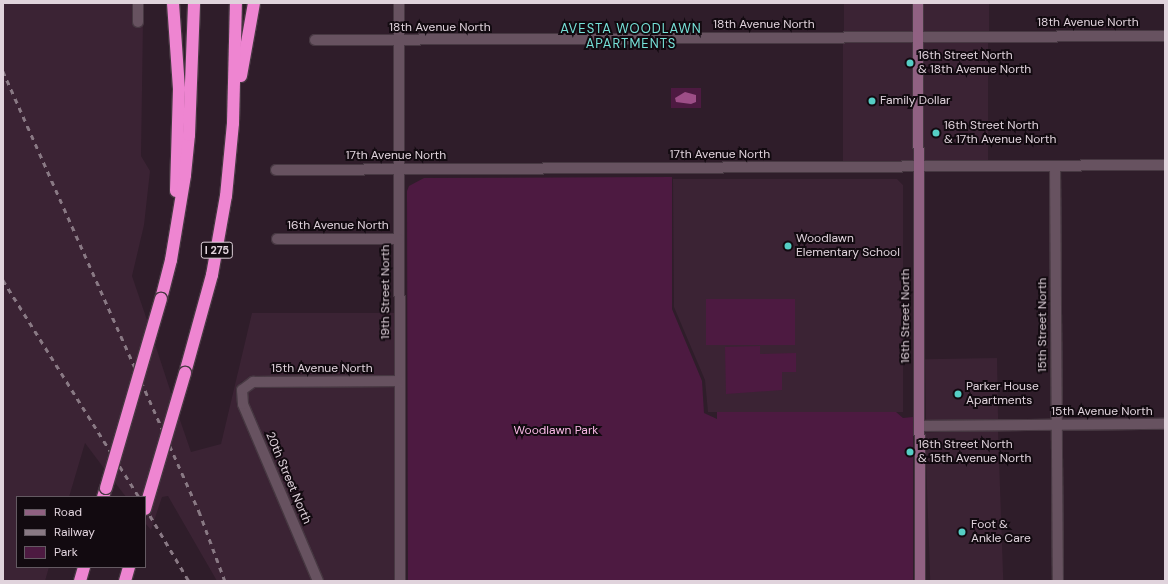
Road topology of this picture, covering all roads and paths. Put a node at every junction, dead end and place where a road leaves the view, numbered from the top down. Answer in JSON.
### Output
{"nodes":[{"id":1,"x":138,"y":3,"type":"edge"},
{"id":2,"x":173,"y":3,"type":"edge"},
{"id":3,"x":194,"y":3,"type":"edge"},
{"id":4,"x":236,"y":3,"type":"edge"},
{"id":5,"x":254,"y":3,"type":"edge"},
{"id":6,"x":399,"y":3,"type":"edge"},
{"id":7,"x":918,"y":3,"type":"edge"},
{"id":8,"x":138,"y":22,"type":"dead end"},
{"id":9,"x":1165,"y":36,"type":"edge"},
{"id":10,"x":918,"y":37,"type":"junction"},
{"id":11,"x":315,"y":40,"type":"dead end"},
{"id":12,"x":399,"y":41,"type":"junction"},
{"id":13,"x":233,"y":123,"type":"junction"},
{"id":14,"x":1165,"y":165,"type":"edge"},
{"id":15,"x":1056,"y":166,"type":"junction"},
{"id":16,"x":918,"y":167,"type":"junction"},
{"id":17,"x":399,"y":169,"type":"junction"},
{"id":18,"x":276,"y":170,"type":"dead end"},
{"id":19,"x":277,"y":239,"type":"dead end"},
{"id":20,"x":398,"y":239,"type":"junction"},
{"id":21,"x":171,"y":260,"type":"junction"},
{"id":22,"x":399,"y":381,"type":"junction"},
{"id":23,"x":246,"y":385,"type":"joint"},
{"id":24,"x":1165,"y":424,"type":"edge"},
{"id":25,"x":1057,"y":425,"type":"junction"},
{"id":26,"x":919,"y":426,"type":"junction"},
{"id":27,"x":105,"y":493,"type":"edge"},
{"id":28,"x":146,"y":506,"type":"edge"},
{"id":29,"x":84,"y":568,"type":"edge"},
{"id":30,"x":129,"y":568,"type":"edge"},
{"id":31,"x":80,"y":581,"type":"edge"},
{"id":32,"x":125,"y":581,"type":"edge"},
{"id":33,"x":318,"y":581,"type":"edge"},
{"id":34,"x":400,"y":581,"type":"edge"},
{"id":35,"x":920,"y":581,"type":"edge"},
{"id":36,"x":1058,"y":581,"type":"edge"}],
"edges":[{"from":1,"to":8,"type":"street"},
{"from":2,"to":21,"type":"highway"},
{"from":3,"to":21,"type":"highway"},
{"from":4,"to":13,"type":"highway","number":"I 275"},
{"from":5,"to":13,"type":"highway"},
{"from":6,"to":12,"type":"street","name":"19th Street North"},
{"from":7,"to":10,"type":"street","name":"16th Street North"},
{"from":9,"to":10,"type":"street","name":"18th Avenue North"},
{"from":10,"to":12,"type":"street","name":"18th Avenue North"},
{"from":10,"to":16,"type":"street","name":"16th Street North"},
{"from":11,"to":12,"type":"street","name":"18th Avenue North"},
{"from":12,"to":17,"type":"street","name":"19th Street North"},
{"from":13,"to":28,"type":"highway","number":"I 275","bridge":true},
{"from":14,"to":15,"type":"street","name":"17th Avenue North"},
{"from":15,"to":16,"type":"street","name":"17th Avenue North"},
{"from":15,"to":25,"type":"street","name":"15th Street North"},
{"from":16,"to":17,"type":"street","name":"17th Avenue North"},
{"from":16,"to":26,"type":"street","name":"16th Street North"},
{"from":17,"to":18,"type":"street","name":"17th Avenue North"},
{"from":17,"to":20,"type":"street","name":"19th Street North"},
{"from":19,"to":20,"type":"street","name":"16th Avenue North"},
{"from":20,"to":22,"type":"street","name":"19th Street North"},
{"from":21,"to":27,"type":"highway","bridge":true},
{"from":22,"to":23,"type":"street","name":"15th Avenue North"},
{"from":22,"to":34,"type":"street","name":"19th Street North"},
{"from":23,"to":33,"type":"street","name":"20th Street North"},
{"from":24,"to":25,"type":"street","name":"15th Avenue North"},
{"from":25,"to":26,"type":"street","name":"15th Avenue North"},
{"from":25,"to":36,"type":"street","name":"15th Street North"},
{"from":26,"to":35,"type":"street","name":"16th Street North"},
{"from":29,"to":31,"type":"highway"},
{"from":30,"to":32,"type":"highway"}]}
